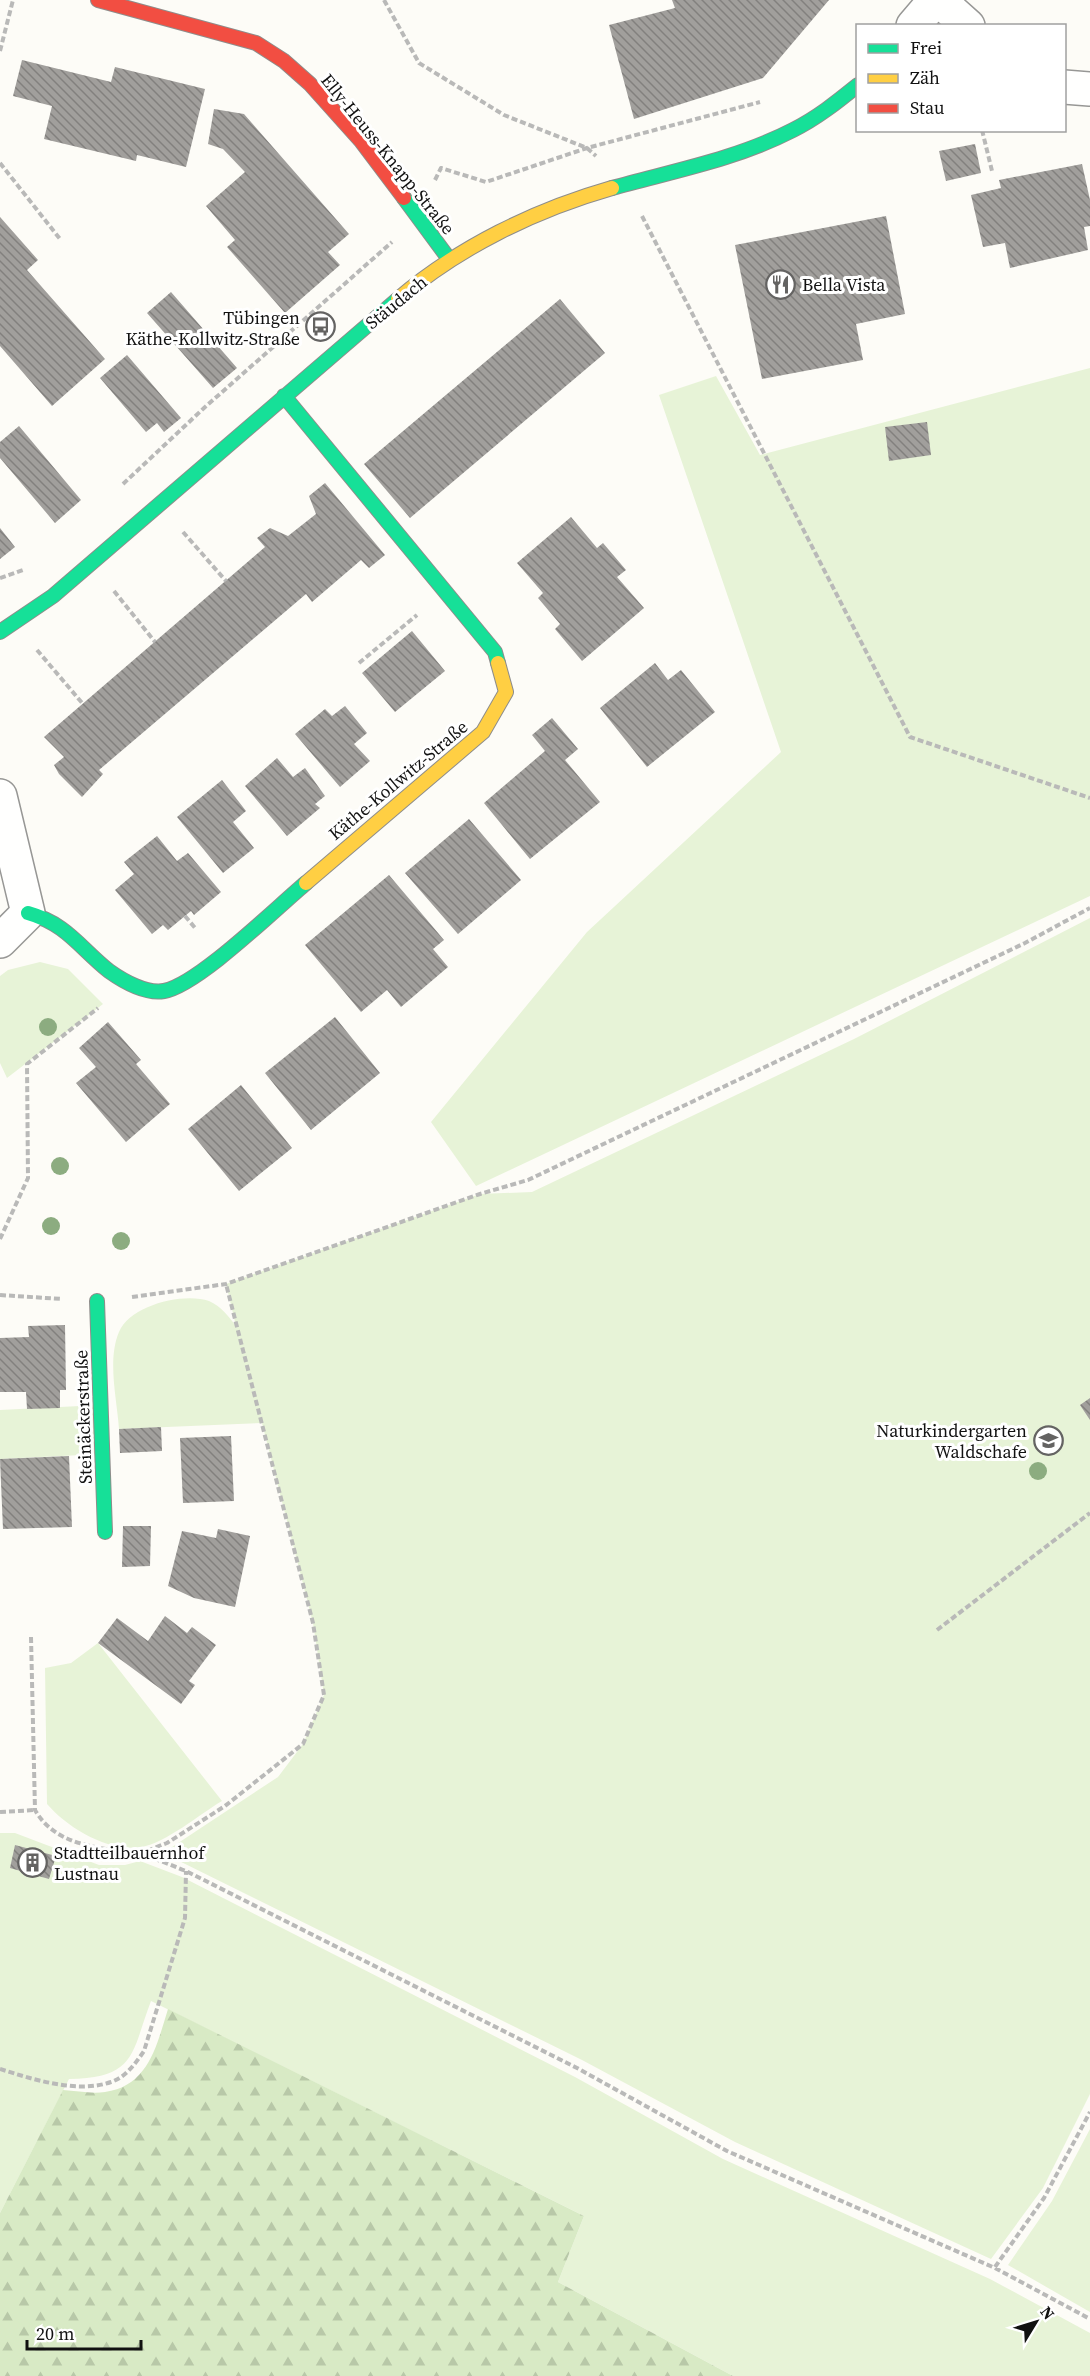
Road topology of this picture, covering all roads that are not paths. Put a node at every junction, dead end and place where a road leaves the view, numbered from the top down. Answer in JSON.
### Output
{"nodes":[{"id":1,"x":98,"y":0,"type":"edge"},
{"id":2,"x":937,"y":0,"type":"edge"},
{"id":3,"x":915,"y":24,"type":"edge"},
{"id":4,"x":966,"y":24,"type":"edge"},
{"id":5,"x":856,"y":87,"type":"edge"},
{"id":6,"x":1066,"y":87,"type":"edge"},
{"id":7,"x":1090,"y":89,"type":"edge"},
{"id":8,"x":449,"y":259,"type":"junction"},
{"id":9,"x":284,"y":396,"type":"junction"},
{"id":10,"x":0,"y":632,"type":"edge"},
{"id":11,"x":0,"y":796,"type":"edge"},
{"id":12,"x":28,"y":913,"type":"junction"},
{"id":13,"x":0,"y":941,"type":"edge"},
{"id":14,"x":97,"y":1301,"type":"road end"},
{"id":15,"x":105,"y":1532,"type":"dead end"}],
"edges":[{"from":1,"to":8,"type":"street","name":"Elly-Heuss-Knapp-Straße"},
{"from":2,"to":3,"type":"street"},
{"from":2,"to":4,"type":"street"},
{"from":5,"to":8,"type":"street","name":"Stäudach"},
{"from":6,"to":7,"type":"street"},
{"from":8,"to":9,"type":"street","name":"Stäudach"},
{"from":9,"to":10,"type":"street","name":"Stäudach"},
{"from":9,"to":12,"type":"street","name":"Käthe-Kollwitz-Straße"},
{"from":11,"to":12,"type":"street"},
{"from":12,"to":13,"type":"street"},
{"from":14,"to":15,"type":"street","name":"Steinäckerstraße"}]}
